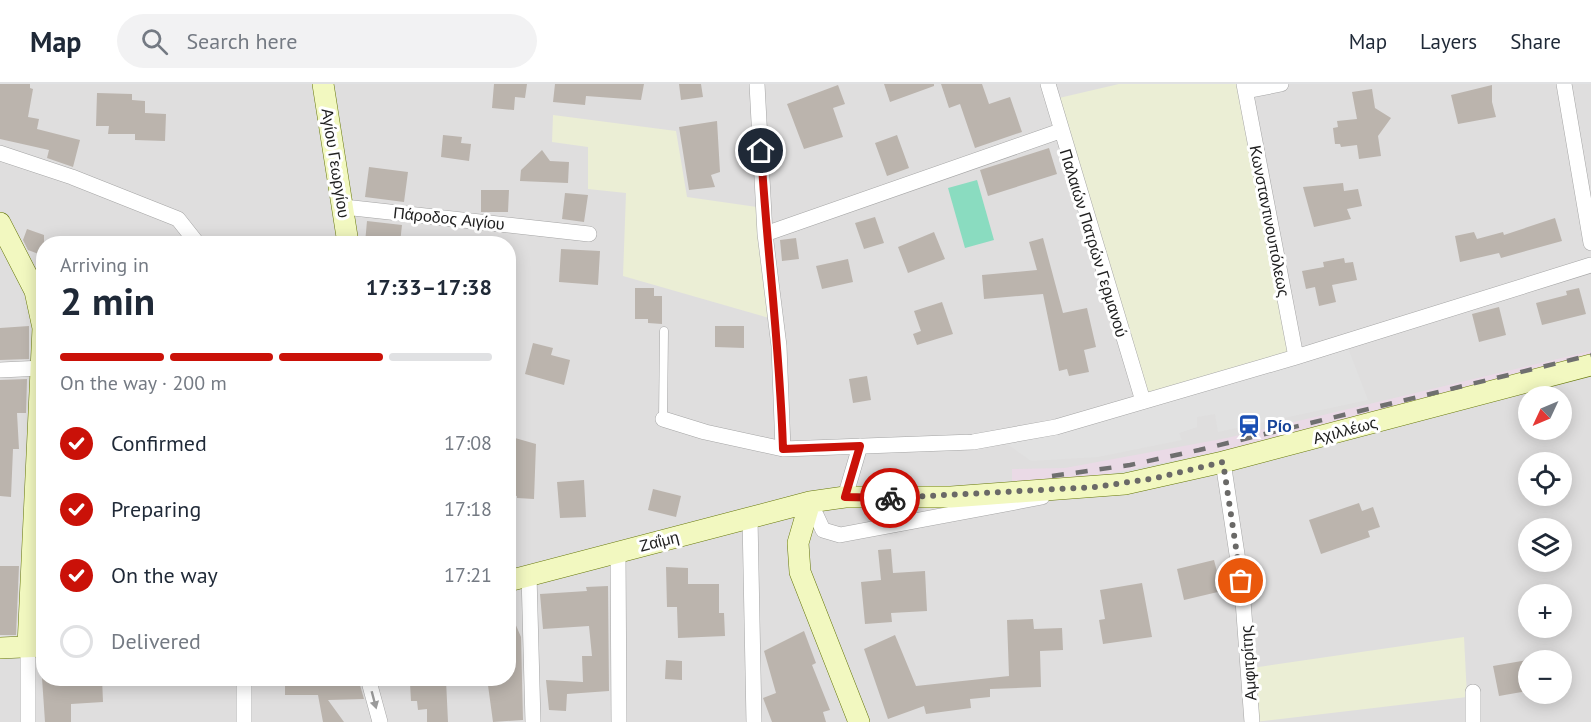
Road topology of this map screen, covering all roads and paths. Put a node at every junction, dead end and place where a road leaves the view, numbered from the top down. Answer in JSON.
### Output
{"nodes":[{"id":1,"x":323,"y":84,"type":"edge"},
{"id":2,"x":757,"y":84,"type":"edge"},
{"id":3,"x":1048,"y":84,"type":"edge"},
{"id":4,"x":1281,"y":84,"type":"edge"},
{"id":5,"x":1564,"y":84,"type":"edge"},
{"id":6,"x":1245,"y":87,"type":"edge"},
{"id":7,"x":1060,"y":131,"type":"junction"},
{"id":8,"x":0,"y":153,"type":"edge"},
{"id":9,"x":344,"y":207,"type":"junction"},
{"id":10,"x":0,"y":225,"type":"edge"},
{"id":11,"x":589,"y":234,"type":"dead end"},
{"id":12,"x":765,"y":234,"type":"junction"},
{"id":13,"x":191,"y":236,"type":"edge"},
{"id":14,"x":347,"y":236,"type":"edge"},
{"id":15,"x":1591,"y":243,"type":"edge"},
{"id":16,"x":1591,"y":265,"type":"edge"},
{"id":17,"x":36,"y":279,"type":"edge"},
{"id":18,"x":664,"y":331,"type":"dead end"},
{"id":19,"x":1296,"y":357,"type":"junction"},
{"id":20,"x":1591,"y":365,"type":"edge"},
{"id":21,"x":36,"y":368,"type":"edge"},
{"id":22,"x":0,"y":370,"type":"edge"},
{"id":23,"x":1143,"y":401,"type":"junction"},
{"id":24,"x":663,"y":419,"type":"joint"},
{"id":25,"x":860,"y":446,"type":"junction"},
{"id":26,"x":783,"y":449,"type":"junction"},
{"id":27,"x":1223,"y":462,"type":"junction"},
{"id":28,"x":1048,"y":491,"type":"junction"},
{"id":29,"x":845,"y":497,"type":"junction"},
{"id":30,"x":810,"y":502,"type":"junction"},
{"id":31,"x":750,"y":518,"type":"junction"},
{"id":32,"x":618,"y":552,"type":"junction"},
{"id":33,"x":529,"y":575,"type":"junction"},
{"id":34,"x":516,"y":579,"type":"edge"},
{"id":35,"x":36,"y":646,"type":"edge"},
{"id":36,"x":0,"y":648,"type":"edge"},
{"id":37,"x":244,"y":686,"type":"edge"},
{"id":38,"x":370,"y":686,"type":"edge"},
{"id":39,"x":1473,"y":692,"type":"dead end"},
{"id":40,"x":28,"y":722,"type":"edge"},
{"id":41,"x":244,"y":722,"type":"edge"},
{"id":42,"x":381,"y":722,"type":"edge"},
{"id":43,"x":533,"y":722,"type":"edge"},
{"id":44,"x":619,"y":722,"type":"edge"},
{"id":45,"x":754,"y":722,"type":"edge"},
{"id":46,"x":859,"y":722,"type":"edge"},
{"id":47,"x":1252,"y":722,"type":"edge"},
{"id":48,"x":1473,"y":722,"type":"edge"}],
"edges":[{"from":1,"to":9,"type":"street","name":"Αγίου Γεωργίου"},
{"from":2,"to":12,"type":"street"},
{"from":3,"to":7,"type":"street","name":"Παλαιών Πατρών Γερμανού"},
{"from":4,"to":6,"type":"street"},
{"from":5,"to":15,"type":"street"},
{"from":6,"to":19,"type":"street","name":"Κωνσταντινουπόλεως"},
{"from":7,"to":12,"type":"street"},
{"from":7,"to":23,"type":"street","name":"Παλαιών Πατρών Γερμανού"},
{"from":8,"to":13,"type":"street"},
{"from":9,"to":11,"type":"street","name":"Πάροδος Αιγίου"},
{"from":9,"to":14,"type":"street","name":"Αγίου Γεωργίου"},
{"from":10,"to":17,"type":"street"},
{"from":12,"to":26,"type":"street"},
{"from":16,"to":19,"type":"street"},
{"from":18,"to":24,"type":"lane"},
{"from":19,"to":23,"type":"street"},
{"from":20,"to":27,"type":"street","name":"Αχιλλέως"},
{"from":21,"to":22,"type":"street"},
{"from":23,"to":25,"type":"street"},
{"from":24,"to":26,"type":"street"},
{"from":25,"to":26,"type":"street"},
{"from":25,"to":29,"type":"street"},
{"from":27,"to":28,"type":"street","name":"Αχιλλέως"},
{"from":27,"to":47,"type":"street","name":"Αμφιτρίτης"},
{"from":28,"to":29,"type":"street","name":"Αχιλλέως"},
{"from":28,"to":30,"type":"street"},
{"from":29,"to":30,"type":"street","name":"Αχιλλέως"},
{"from":30,"to":31,"type":"street","name":"Ζαΐμη"},
{"from":30,"to":46,"type":"street"},
{"from":31,"to":32,"type":"street","name":"Ζαΐμη"},
{"from":31,"to":45,"type":"street"},
{"from":32,"to":33,"type":"street","name":"Ζαΐμη"},
{"from":32,"to":44,"type":"street"},
{"from":33,"to":34,"type":"street","name":"Ζαΐμη"},
{"from":33,"to":43,"type":"street"},
{"from":35,"to":36,"type":"street"},
{"from":35,"to":40,"type":"street"},
{"from":37,"to":41,"type":"street"},
{"from":38,"to":42,"type":"street","one_way":true},
{"from":39,"to":48,"type":"street"}]}
